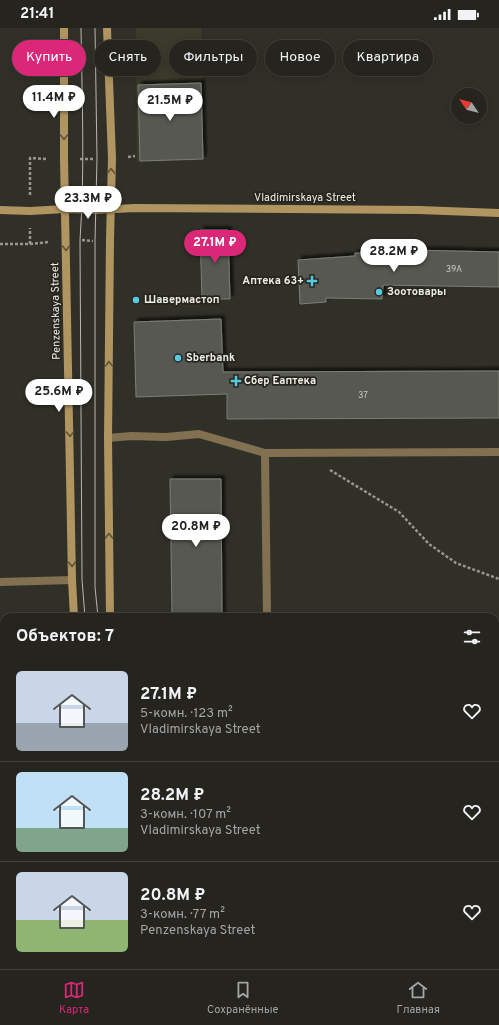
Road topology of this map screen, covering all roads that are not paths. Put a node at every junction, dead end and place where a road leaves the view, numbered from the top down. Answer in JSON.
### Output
{"nodes":[{"id":1,"x":64,"y":28,"type":"edge"},
{"id":2,"x":107,"y":28,"type":"edge"},
{"id":3,"x":65,"y":209,"type":"junction"},
{"id":4,"x":0,"y":210,"type":"edge"},
{"id":5,"x":110,"y":210,"type":"junction"},
{"id":6,"x":499,"y":213,"type":"edge"},
{"id":7,"x":108,"y":438,"type":"junction"},
{"id":8,"x":499,"y":452,"type":"edge"},
{"id":9,"x":265,"y":453,"type":"junction"},
{"id":10,"x":72,"y":580,"type":"junction"},
{"id":11,"x":0,"y":582,"type":"edge"},
{"id":12,"x":74,"y":613,"type":"edge"},
{"id":13,"x":110,"y":613,"type":"edge"},
{"id":14,"x":267,"y":613,"type":"edge"}],
"edges":[{"from":1,"to":3,"type":"main road","name":"Penzenskaya Street","one_way":true},
{"from":5,"to":2,"type":"main road","one_way":true},
{"from":3,"to":4,"type":"main road"},
{"from":3,"to":5,"type":"main road","name":"Vladimirskaya Street"},
{"from":3,"to":10,"type":"main road","name":"Penzenskaya Street","one_way":true},
{"from":5,"to":6,"type":"main road","name":"Vladimirskaya Street"},
{"from":7,"to":5,"type":"main road","one_way":true},
{"from":7,"to":9,"type":"lane"},
{"from":13,"to":7,"type":"main road","one_way":true},
{"from":8,"to":9,"type":"lane"},
{"from":9,"to":14,"type":"lane"},
{"from":10,"to":11,"type":"lane"},
{"from":10,"to":12,"type":"main road","name":"Penzenskaya Street"}]}
